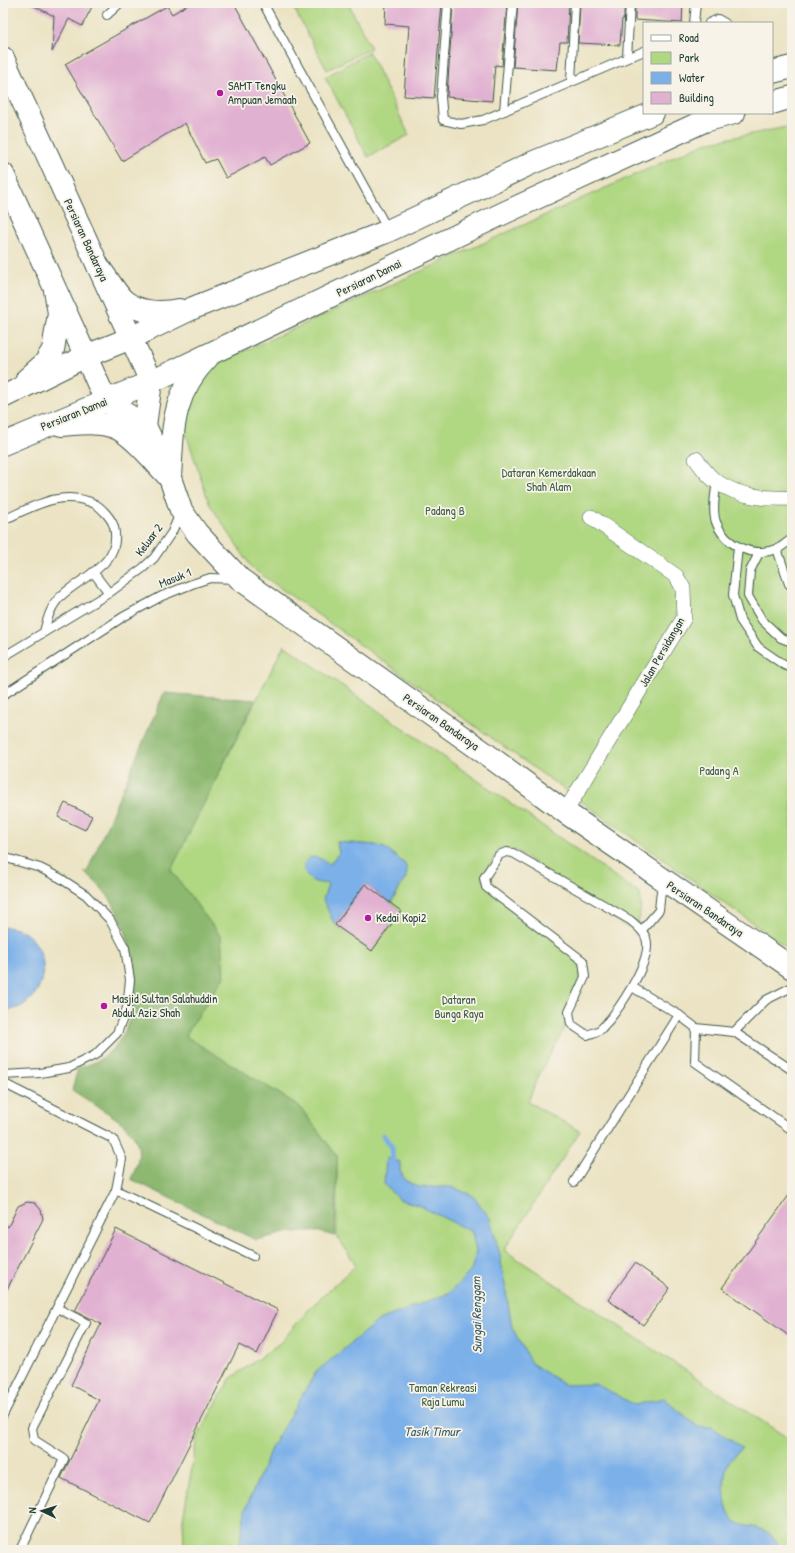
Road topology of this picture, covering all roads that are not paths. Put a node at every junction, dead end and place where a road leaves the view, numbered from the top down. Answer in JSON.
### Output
{"nodes":[{"id":1,"x":120,"y":3,"type":"edge"},
{"id":2,"x":262,"y":3,"type":"edge"},
{"id":3,"x":448,"y":3,"type":"edge"},
{"id":4,"x":513,"y":3,"type":"edge"},
{"id":5,"x":575,"y":3,"type":"edge"},
{"id":6,"x":630,"y":3,"type":"edge"},
{"id":7,"x":696,"y":3,"type":"edge"},
{"id":8,"x":107,"y":15,"type":"dead end"},
{"id":9,"x":694,"y":22,"type":"edge"},
{"id":10,"x":711,"y":22,"type":"edge"},
{"id":11,"x":723,"y":22,"type":"edge"},
{"id":12,"x":643,"y":51,"type":"edge"},
{"id":13,"x":3,"y":58,"type":"edge"},
{"id":14,"x":627,"y":58,"type":"junction"},
{"id":15,"x":792,"y":67,"type":"edge"},
{"id":16,"x":773,"y":72,"type":"edge"},
{"id":17,"x":571,"y":81,"type":"junction"},
{"id":18,"x":792,"y":97,"type":"edge"},
{"id":19,"x":773,"y":103,"type":"edge"},
{"id":20,"x":504,"y":111,"type":"junction"},
{"id":21,"x":651,"y":114,"type":"edge"},
{"id":22,"x":730,"y":114,"type":"edge"},
{"id":23,"x":3,"y":174,"type":"edge"},
{"id":24,"x":388,"y":231,"type":"junction"},
{"id":25,"x":98,"y":266,"type":"junction"},
{"id":26,"x":55,"y":290,"type":"junction"},
{"id":27,"x":193,"y":308,"type":"junction"},
{"id":28,"x":131,"y":338,"type":"junction"},
{"id":29,"x":211,"y":354,"type":"junction"},
{"id":30,"x":86,"y":356,"type":"junction"},
{"id":31,"x":151,"y":382,"type":"junction"},
{"id":32,"x":6,"y":396,"type":"edge"},
{"id":33,"x":106,"y":401,"type":"junction"},
{"id":34,"x":145,"y":426,"type":"junction"},
{"id":35,"x":42,"y":427,"type":"junction"},
{"id":36,"x":3,"y":444,"type":"edge"},
{"id":37,"x":696,"y":459,"type":"dead end"},
{"id":38,"x":170,"y":478,"type":"junction"},
{"id":39,"x":717,"y":482,"type":"junction"},
{"id":40,"x":792,"y":498,"type":"edge"},
{"id":41,"x":181,"y":510,"type":"junction"},
{"id":42,"x":591,"y":517,"type":"dead end"},
{"id":43,"x":3,"y":520,"type":"edge"},
{"id":44,"x":792,"y":539,"type":"edge"},
{"id":45,"x":738,"y":547,"type":"junction"},
{"id":46,"x":778,"y":549,"type":"junction"},
{"id":47,"x":758,"y":553,"type":"junction"},
{"id":48,"x":93,"y":572,"type":"junction"},
{"id":49,"x":240,"y":579,"type":"junction"},
{"id":50,"x":792,"y":586,"type":"edge"},
{"id":51,"x":109,"y":593,"type":"junction"},
{"id":52,"x":44,"y":632,"type":"junction"},
{"id":53,"x":792,"y":642,"type":"edge"},
{"id":54,"x":3,"y":657,"type":"edge"},
{"id":55,"x":792,"y":668,"type":"edge"},
{"id":56,"x":3,"y":695,"type":"edge"},
{"id":57,"x":565,"y":812,"type":"junction"},
{"id":58,"x":3,"y":857,"type":"edge"},
{"id":59,"x":662,"y":880,"type":"junction"},
{"id":60,"x":642,"y":930,"type":"junction"},
{"id":61,"x":792,"y":968,"type":"edge"},
{"id":62,"x":632,"y":987,"type":"junction"},
{"id":63,"x":792,"y":987,"type":"edge"},
{"id":64,"x":679,"y":1015,"type":"junction"},
{"id":65,"x":696,"y":1028,"type":"junction"},
{"id":66,"x":734,"y":1032,"type":"junction"},
{"id":67,"x":792,"y":1070,"type":"edge"},
{"id":68,"x":3,"y":1075,"type":"edge"},
{"id":69,"x":3,"y":1083,"type":"edge"},
{"id":70,"x":792,"y":1130,"type":"edge"},
{"id":71,"x":574,"y":1182,"type":"dead end"},
{"id":72,"x":116,"y":1190,"type":"junction"},
{"id":73,"x":253,"y":1256,"type":"dead end"},
{"id":74,"x":57,"y":1308,"type":"junction"},
{"id":75,"x":3,"y":1415,"type":"edge"},
{"id":76,"x":20,"y":1550,"type":"edge"}],
"edges":[{"from":1,"to":8,"type":"lane"},
{"from":2,"to":24,"type":"lane"},
{"from":3,"to":20,"type":"lane"},
{"from":4,"to":20,"type":"lane"},
{"from":5,"to":17,"type":"lane"},
{"from":6,"to":14,"type":"lane"},
{"from":7,"to":9,"type":"lane"},
{"from":10,"to":11,"type":"lane"},
{"from":12,"to":14,"type":"lane"},
{"from":13,"to":25,"type":"main road","name":"Persiaran Bandaraya"},
{"from":14,"to":17,"type":"lane"},
{"from":15,"to":16,"type":"main road"},
{"from":17,"to":20,"type":"lane"},
{"from":18,"to":19,"type":"main road"},
{"from":21,"to":24,"type":"main road"},
{"from":22,"to":29,"type":"main road","name":"Persiaran Damai"},
{"from":23,"to":26,"type":"main road"},
{"from":24,"to":27,"type":"main road"},
{"from":25,"to":27,"type":"main road"},
{"from":25,"to":28,"type":"main road","name":"Persiaran Bandaraya"},
{"from":26,"to":30,"type":"main road"},
{"from":26,"to":32,"type":"main road"},
{"from":27,"to":28,"type":"main road"},
{"from":28,"to":30,"type":"main road"},
{"from":28,"to":31,"type":"main road","name":"Persiaran Bandaraya"},
{"from":29,"to":31,"type":"main road","name":"Persiaran Damai"},
{"from":29,"to":38,"type":"main road"},
{"from":30,"to":32,"type":"main road"},
{"from":30,"to":33,"type":"main road"},
{"from":31,"to":33,"type":"main road","name":"Persiaran Damai"},
{"from":31,"to":34,"type":"main road"},
{"from":33,"to":34,"type":"main road"},
{"from":33,"to":35,"type":"main road","name":"Persiaran Damai"},
{"from":34,"to":38,"type":"main road","name":"Persiaran Bandaraya"},
{"from":35,"to":36,"type":"main road","name":"Persiaran Damai"},
{"from":35,"to":38,"type":"main road"},
{"from":37,"to":39,"type":"street"},
{"from":38,"to":41,"type":"main road","name":"Persiaran Bandaraya"},
{"from":39,"to":40,"type":"street"},
{"from":39,"to":45,"type":"lane"},
{"from":41,"to":49,"type":"main road","name":"Persiaran Bandaraya"},
{"from":41,"to":51,"type":"lane","name":"Keluar 2"},
{"from":42,"to":57,"type":"street","name":"Jalan Persidangan"},
{"from":43,"to":48,"type":"lane"},
{"from":44,"to":46,"type":"lane"},
{"from":45,"to":47,"type":"lane"},
{"from":45,"to":55,"type":"lane"},
{"from":46,"to":47,"type":"lane"},
{"from":46,"to":50,"type":"lane"},
{"from":47,"to":53,"type":"lane"},
{"from":48,"to":51,"type":"lane"},
{"from":48,"to":52,"type":"lane"},
{"from":49,"to":56,"type":"lane","name":"Masuk 1"},
{"from":49,"to":57,"type":"main road","name":"Persiaran Bandaraya"},
{"from":51,"to":52,"type":"lane","name":"Keluar 2"},
{"from":52,"to":54,"type":"lane","name":"Keluar 2"},
{"from":57,"to":59,"type":"main road","name":"Persiaran Bandaraya"},
{"from":58,"to":68,"type":"lane"},
{"from":59,"to":60,"type":"lane"},
{"from":59,"to":61,"type":"main road","name":"Persiaran Bandaraya"},
{"from":60,"to":62,"type":"lane"},
{"from":60,"to":62,"type":"lane"},
{"from":62,"to":64,"type":"lane"},
{"from":63,"to":66,"type":"lane"},
{"from":64,"to":65,"type":"lane"},
{"from":64,"to":71,"type":"lane"},
{"from":65,"to":66,"type":"lane"},
{"from":65,"to":70,"type":"lane"},
{"from":66,"to":67,"type":"lane"},
{"from":69,"to":72,"type":"lane"},
{"from":72,"to":73,"type":"lane"},
{"from":72,"to":74,"type":"lane"},
{"from":74,"to":75,"type":"lane"},
{"from":74,"to":76,"type":"lane"}]}
